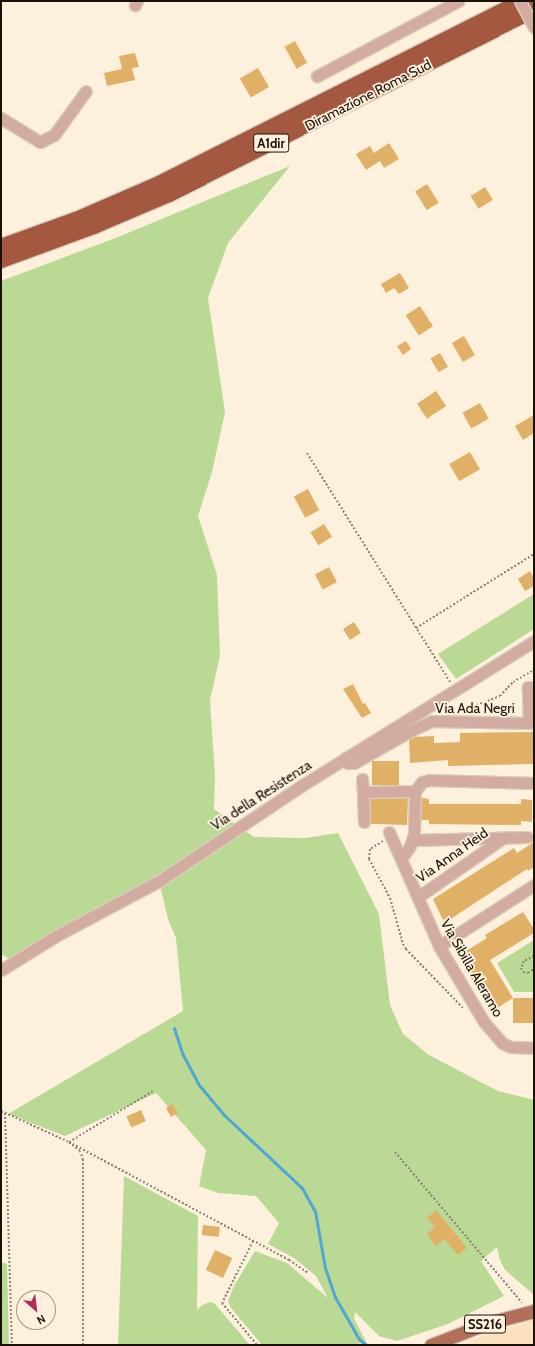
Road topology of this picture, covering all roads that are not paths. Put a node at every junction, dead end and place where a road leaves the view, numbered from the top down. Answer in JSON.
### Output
{"nodes":[{"id":1,"x":458,"y":1,"type":"edge"},
{"id":2,"x":520,"y":1,"type":"edge"},
{"id":3,"x":523,"y":1,"type":"edge"},
{"id":4,"x":534,"y":10,"type":"edge"},
{"id":5,"x":534,"y":28,"type":"edge"},
{"id":6,"x":317,"y":76,"type":"dead end"},
{"id":7,"x":86,"y":91,"type":"dead end"},
{"id":8,"x":1,"y":118,"type":"edge"},
{"id":9,"x":1,"y":247,"type":"edge"},
{"id":10,"x":1,"y":260,"type":"edge"},
{"id":11,"x":532,"y":643,"type":"edge"},
{"id":12,"x":534,"y":687,"type":"edge"},
{"id":13,"x":345,"y":758,"type":"junction"},
{"id":14,"x":362,"y":779,"type":"dead end"},
{"id":15,"x":534,"y":783,"type":"edge"},
{"id":16,"x":415,"y":791,"type":"junction"},
{"id":17,"x":363,"y":792,"type":"junction"},
{"id":18,"x":364,"y":822,"type":"dead end"},
{"id":19,"x":390,"y":834,"type":"road end"},
{"id":20,"x":527,"y":837,"type":"dead end"},
{"id":21,"x":503,"y":838,"type":"junction"},
{"id":22,"x":413,"y":840,"type":"junction"},
{"id":23,"x":401,"y":859,"type":"junction"},
{"id":24,"x":534,"y":886,"type":"edge"},
{"id":25,"x":418,"y":897,"type":"junction"},
{"id":26,"x":439,"y":946,"type":"junction"},
{"id":27,"x":1,"y":970,"type":"edge"},
{"id":28,"x":534,"y":1048,"type":"edge"},
{"id":29,"x":529,"y":1312,"type":"edge"},
{"id":30,"x":435,"y":1344,"type":"edge"}],
"edges":[{"from":1,"to":6,"type":"street"},
{"from":2,"to":5,"type":"street","bridge":true},
{"from":3,"to":9,"type":"highway","name":"Diramazione Roma Sud","number":"A1dir"},
{"from":4,"to":10,"type":"highway","name":"Diramazione Roma Sud","number":"A1dir"},
{"from":7,"to":8,"type":"street"},
{"from":11,"to":13,"type":"street","name":"Via della Resistenza"},
{"from":12,"to":13,"type":"street","name":"Via Ada Negri"},
{"from":13,"to":27,"type":"street","name":"Via della Resistenza"},
{"from":14,"to":17,"type":"street"},
{"from":15,"to":16,"type":"street"},
{"from":16,"to":17,"type":"street"},
{"from":16,"to":22,"type":"street"},
{"from":17,"to":18,"type":"street"},
{"from":19,"to":23,"type":"street","name":"Via Sibilla Aleramo"},
{"from":20,"to":21,"type":"street","name":"Via Anna Heid"},
{"from":21,"to":22,"type":"street","name":"Via Anna Heid"},
{"from":21,"to":25,"type":"street","name":"Via Anna Heid"},
{"from":22,"to":23,"type":"street"},
{"from":23,"to":25,"type":"street","name":"Via Sibilla Aleramo"},
{"from":24,"to":26,"type":"street"},
{"from":25,"to":26,"type":"street","name":"Via Sibilla Aleramo"},
{"from":26,"to":28,"type":"street","name":"Via Sibilla Aleramo"},
{"from":29,"to":30,"type":"main road","number":"SS216"}]}
